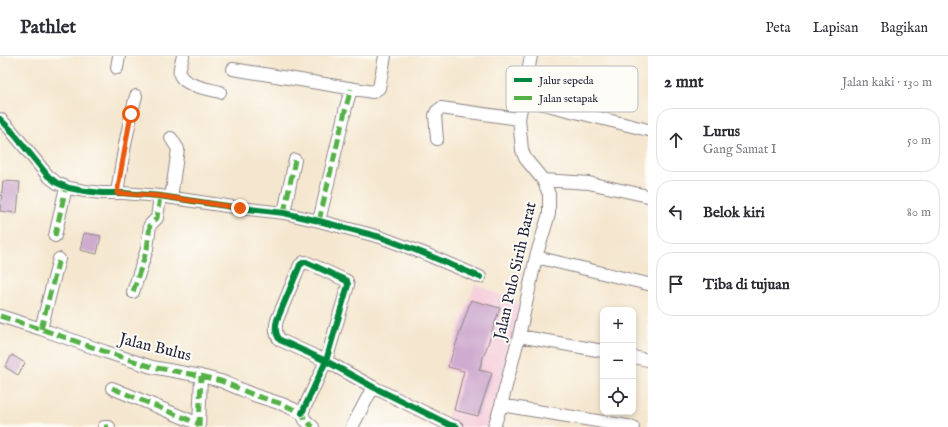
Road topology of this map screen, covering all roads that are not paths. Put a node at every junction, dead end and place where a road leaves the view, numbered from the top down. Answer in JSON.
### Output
{"nodes":[{"id":1,"x":119,"y":56,"type":"edge"},
{"id":2,"x":183,"y":56,"type":"edge"},
{"id":3,"x":385,"y":56,"type":"edge"},
{"id":4,"x":531,"y":56,"type":"edge"},
{"id":5,"x":529,"y":66,"type":"edge"},
{"id":6,"x":117,"y":68,"type":"dead end"},
{"id":7,"x":233,"y":69,"type":"dead end"},
{"id":8,"x":351,"y":89,"type":"junction"},
{"id":9,"x":220,"y":92,"type":"dead end"},
{"id":10,"x":136,"y":96,"type":"dead end"},
{"id":11,"x":520,"y":112,"type":"edge"},
{"id":12,"x":575,"y":112,"type":"edge"},
{"id":13,"x":0,"y":119,"type":"edge"},
{"id":14,"x":519,"y":119,"type":"junction"},
{"id":15,"x":648,"y":130,"type":"edge"},
{"id":16,"x":171,"y":138,"type":"dead end"},
{"id":17,"x":437,"y":140,"type":"dead end"},
{"id":18,"x":295,"y":160,"type":"dead end"},
{"id":19,"x":543,"y":180,"type":"junction"},
{"id":20,"x":66,"y":187,"type":"junction"},
{"id":21,"x":117,"y":193,"type":"junction"},
{"id":22,"x":648,"y":196,"type":"edge"},
{"id":23,"x":166,"y":197,"type":"junction"},
{"id":24,"x":284,"y":213,"type":"junction"},
{"id":25,"x":319,"y":221,"type":"junction"},
{"id":26,"x":55,"y":236,"type":"dead end"},
{"id":27,"x":536,"y":257,"type":"junction"},
{"id":28,"x":59,"y":259,"type":"dead end"},
{"id":29,"x":480,"y":277,"type":"dead end"},
{"id":30,"x":648,"y":284,"type":"edge"},
{"id":31,"x":133,"y":292,"type":"dead end"},
{"id":32,"x":0,"y":316,"type":"edge"},
{"id":33,"x":41,"y":329,"type":"junction"},
{"id":34,"x":519,"y":336,"type":"junction"},
{"id":35,"x":600,"y":351,"type":"edge"},
{"id":36,"x":636,"y":358,"type":"edge"},
{"id":37,"x":648,"y":360,"type":"edge"},
{"id":38,"x":326,"y":361,"type":"junction"},
{"id":39,"x":201,"y":376,"type":"junction"},
{"id":40,"x":373,"y":386,"type":"junction"},
{"id":41,"x":112,"y":388,"type":"dead end"},
{"id":42,"x":501,"y":405,"type":"junction"},
{"id":43,"x":302,"y":413,"type":"junction"},
{"id":44,"x":199,"y":426,"type":"edge"},
{"id":45,"x":104,"y":427,"type":"edge"},
{"id":46,"x":109,"y":427,"type":"edge"},
{"id":47,"x":313,"y":427,"type":"edge"},
{"id":48,"x":352,"y":427,"type":"edge"},
{"id":49,"x":457,"y":427,"type":"edge"},
{"id":50,"x":494,"y":427,"type":"edge"},
{"id":51,"x":633,"y":427,"type":"edge"}],
"edges":[{"from":1,"to":6,"type":"street"},
{"from":2,"to":9,"type":"street"},
{"from":3,"to":8,"type":"street"},
{"from":4,"to":5,"type":"street","name":"Jalan Pulo Sirih Barat"},
{"from":7,"to":8,"type":"street"},
{"from":8,"to":25,"type":"street"},
{"from":10,"to":21,"type":"street"},
{"from":11,"to":14,"type":"street","name":"Jalan Pulo Sirih Barat"},
{"from":12,"to":15,"type":"street"},
{"from":13,"to":20,"type":"street"},
{"from":14,"to":17,"type":"street"},
{"from":14,"to":19,"type":"street","name":"Jalan Pulo Sirih Barat"},
{"from":16,"to":23,"type":"street"},
{"from":18,"to":24,"type":"street"},
{"from":19,"to":22,"type":"street"},
{"from":19,"to":27,"type":"street","name":"Jalan Pulo Sirih Barat"},
{"from":20,"to":21,"type":"street"},
{"from":20,"to":26,"type":"street"},
{"from":21,"to":23,"type":"street"},
{"from":23,"to":24,"type":"street"},
{"from":23,"to":31,"type":"street"},
{"from":24,"to":25,"type":"street"},
{"from":25,"to":29,"type":"street"},
{"from":27,"to":30,"type":"street"},
{"from":27,"to":34,"type":"street","name":"Jalan Pulo Sirih Barat"},
{"from":28,"to":33,"type":"street"},
{"from":32,"to":33,"type":"street","name":"Jalan Bulus"},
{"from":33,"to":39,"type":"street","name":"Jalan Bulus"},
{"from":34,"to":35,"type":"street"},
{"from":34,"to":42,"type":"street","name":"Jalan Pulo Sirih Barat"},
{"from":36,"to":37,"type":"street"},
{"from":38,"to":38,"type":"street"},
{"from":38,"to":40,"type":"street"},
{"from":38,"to":43,"type":"street"},
{"from":39,"to":43,"type":"street","name":"Jalan Bulus"},
{"from":39,"to":44,"type":"street"},
{"from":40,"to":48,"type":"street"},
{"from":40,"to":49,"type":"street"},
{"from":41,"to":44,"type":"street"},
{"from":42,"to":50,"type":"street","name":"Jalan Pulo Sirih Barat"},
{"from":42,"to":51,"type":"street"},
{"from":43,"to":47,"type":"street","name":"Jalan Bulus"},
{"from":45,"to":46,"type":"street"}]}
